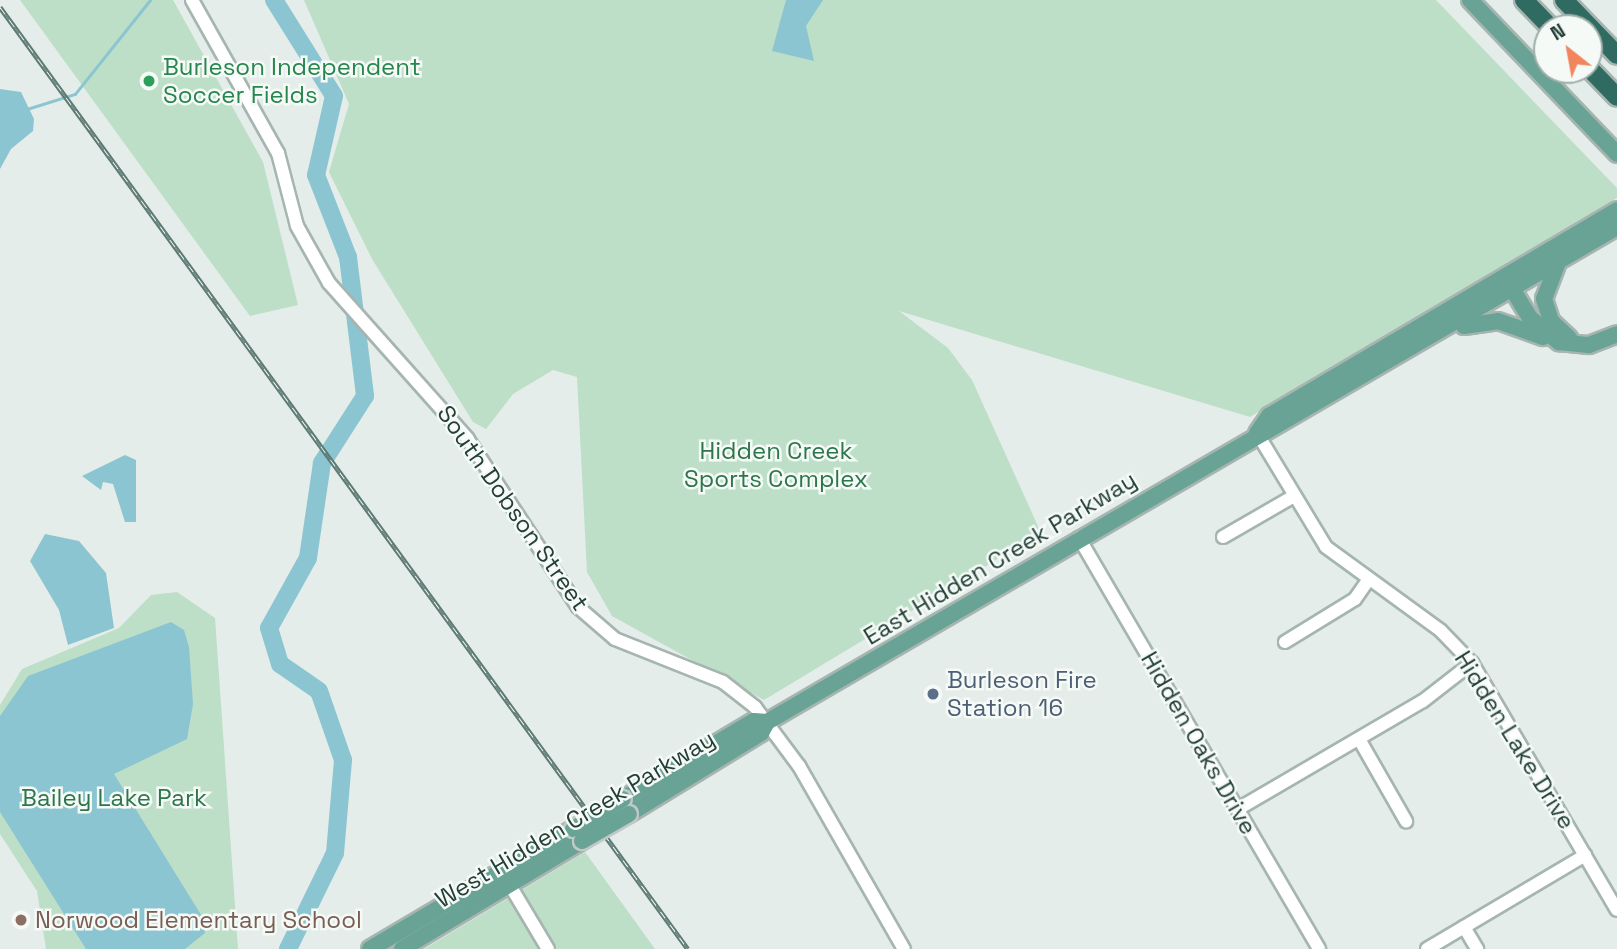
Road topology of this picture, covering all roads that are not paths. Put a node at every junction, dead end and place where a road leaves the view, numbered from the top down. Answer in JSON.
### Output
{"nodes":[{"id":1,"x":192,"y":0,"type":"edge"},
{"id":2,"x":1470,"y":0,"type":"edge"},
{"id":3,"x":1524,"y":0,"type":"edge"},
{"id":4,"x":1564,"y":0,"type":"edge"},
{"id":5,"x":1538,"y":14,"type":"edge"},
{"id":6,"x":1617,"y":55,"type":"edge"},
{"id":7,"x":1603,"y":82,"type":"edge"},
{"id":8,"x":1617,"y":97,"type":"edge"},
{"id":9,"x":1617,"y":154,"type":"edge"},
{"id":10,"x":1617,"y":210,"type":"edge"},
{"id":11,"x":1617,"y":227,"type":"edge"},
{"id":12,"x":1557,"y":255,"type":"junction"},
{"id":13,"x":1509,"y":283,"type":"junction"},
{"id":14,"x":1617,"y":334,"type":"edge"},
{"id":15,"x":1430,"y":340,"type":"junction"},
{"id":16,"x":1559,"y":342,"type":"junction"},
{"id":17,"x":1584,"y":345,"type":"junction"},
{"id":18,"x":1257,"y":433,"type":"junction"},
{"id":19,"x":1294,"y":496,"type":"junction"},
{"id":20,"x":1223,"y":537,"type":"dead end"},
{"id":21,"x":1079,"y":538,"type":"junction"},
{"id":22,"x":1367,"y":582,"type":"junction"},
{"id":23,"x":1285,"y":642,"type":"dead end"},
{"id":24,"x":1472,"y":663,"type":"junction"},
{"id":25,"x":767,"y":722,"type":"junction"},
{"id":26,"x":1359,"y":739,"type":"junction"},
{"id":27,"x":626,"y":807,"type":"joint"},
{"id":28,"x":1238,"y":809,"type":"junction"},
{"id":29,"x":1406,"y":821,"type":"dead end"},
{"id":30,"x":1585,"y":855,"type":"junction"},
{"id":31,"x":506,"y":878,"type":"junction"},
{"id":32,"x":1617,"y":910,"type":"edge"},
{"id":33,"x":1464,"y":927,"type":"junction"},
{"id":34,"x":370,"y":949,"type":"edge"},
{"id":35,"x":402,"y":949,"type":"edge"},
{"id":36,"x":548,"y":949,"type":"edge"},
{"id":37,"x":905,"y":949,"type":"edge"},
{"id":38,"x":1319,"y":949,"type":"edge"},
{"id":39,"x":1427,"y":949,"type":"edge"},
{"id":40,"x":1477,"y":949,"type":"edge"}],
"edges":[{"from":1,"to":25,"type":"street","name":"South Dobson Street"},
{"from":2,"to":9,"type":"main road"},
{"from":3,"to":5,"type":"highway"},
{"from":4,"to":6,"type":"highway"},
{"from":7,"to":8,"type":"highway"},
{"from":10,"to":12,"type":"main road","name":"East Hidden Creek Parkway"},
{"from":11,"to":12,"type":"main road","name":"East Hidden Creek Parkway"},
{"from":12,"to":13,"type":"main road","name":"East Hidden Creek Parkway"},
{"from":12,"to":17,"type":"main road"},
{"from":13,"to":15,"type":"main road","name":"East Hidden Creek Parkway"},
{"from":13,"to":16,"type":"main road"},
{"from":13,"to":18,"type":"main road","name":"East Hidden Creek Parkway"},
{"from":14,"to":17,"type":"main road"},
{"from":15,"to":16,"type":"main road"},
{"from":15,"to":18,"type":"main road","name":"East Hidden Creek Parkway"},
{"from":16,"to":17,"type":"main road"},
{"from":18,"to":19,"type":"street","name":"Hidden Lake Drive"},
{"from":18,"to":21,"type":"main road","name":"East Hidden Creek Parkway"},
{"from":19,"to":20,"type":"street"},
{"from":19,"to":22,"type":"street","name":"Hidden Lake Drive"},
{"from":21,"to":25,"type":"main road","name":"East Hidden Creek Parkway"},
{"from":21,"to":28,"type":"street","name":"Hidden Oaks Drive"},
{"from":22,"to":23,"type":"street"},
{"from":22,"to":24,"type":"street","name":"Hidden Lake Drive"},
{"from":24,"to":26,"type":"street"},
{"from":24,"to":30,"type":"street","name":"Hidden Lake Drive"},
{"from":25,"to":27,"type":"main road","name":"East Hidden Creek Parkway"},
{"from":25,"to":37,"type":"street","name":"South Dobson Street"},
{"from":26,"to":28,"type":"street"},
{"from":26,"to":29,"type":"street"},
{"from":27,"to":31,"type":"main road","name":"West Hidden Creek Parkway","bridge":true},
{"from":28,"to":38,"type":"street","name":"Hidden Oaks Drive"},
{"from":30,"to":32,"type":"street","name":"Hidden Lake Drive"},
{"from":30,"to":33,"type":"street"},
{"from":31,"to":34,"type":"main road","name":"West Hidden Creek Parkway"},
{"from":31,"to":35,"type":"main road","name":"West Hidden Creek Parkway"},
{"from":31,"to":36,"type":"street"},
{"from":33,"to":39,"type":"street"},
{"from":33,"to":40,"type":"street"}]}
